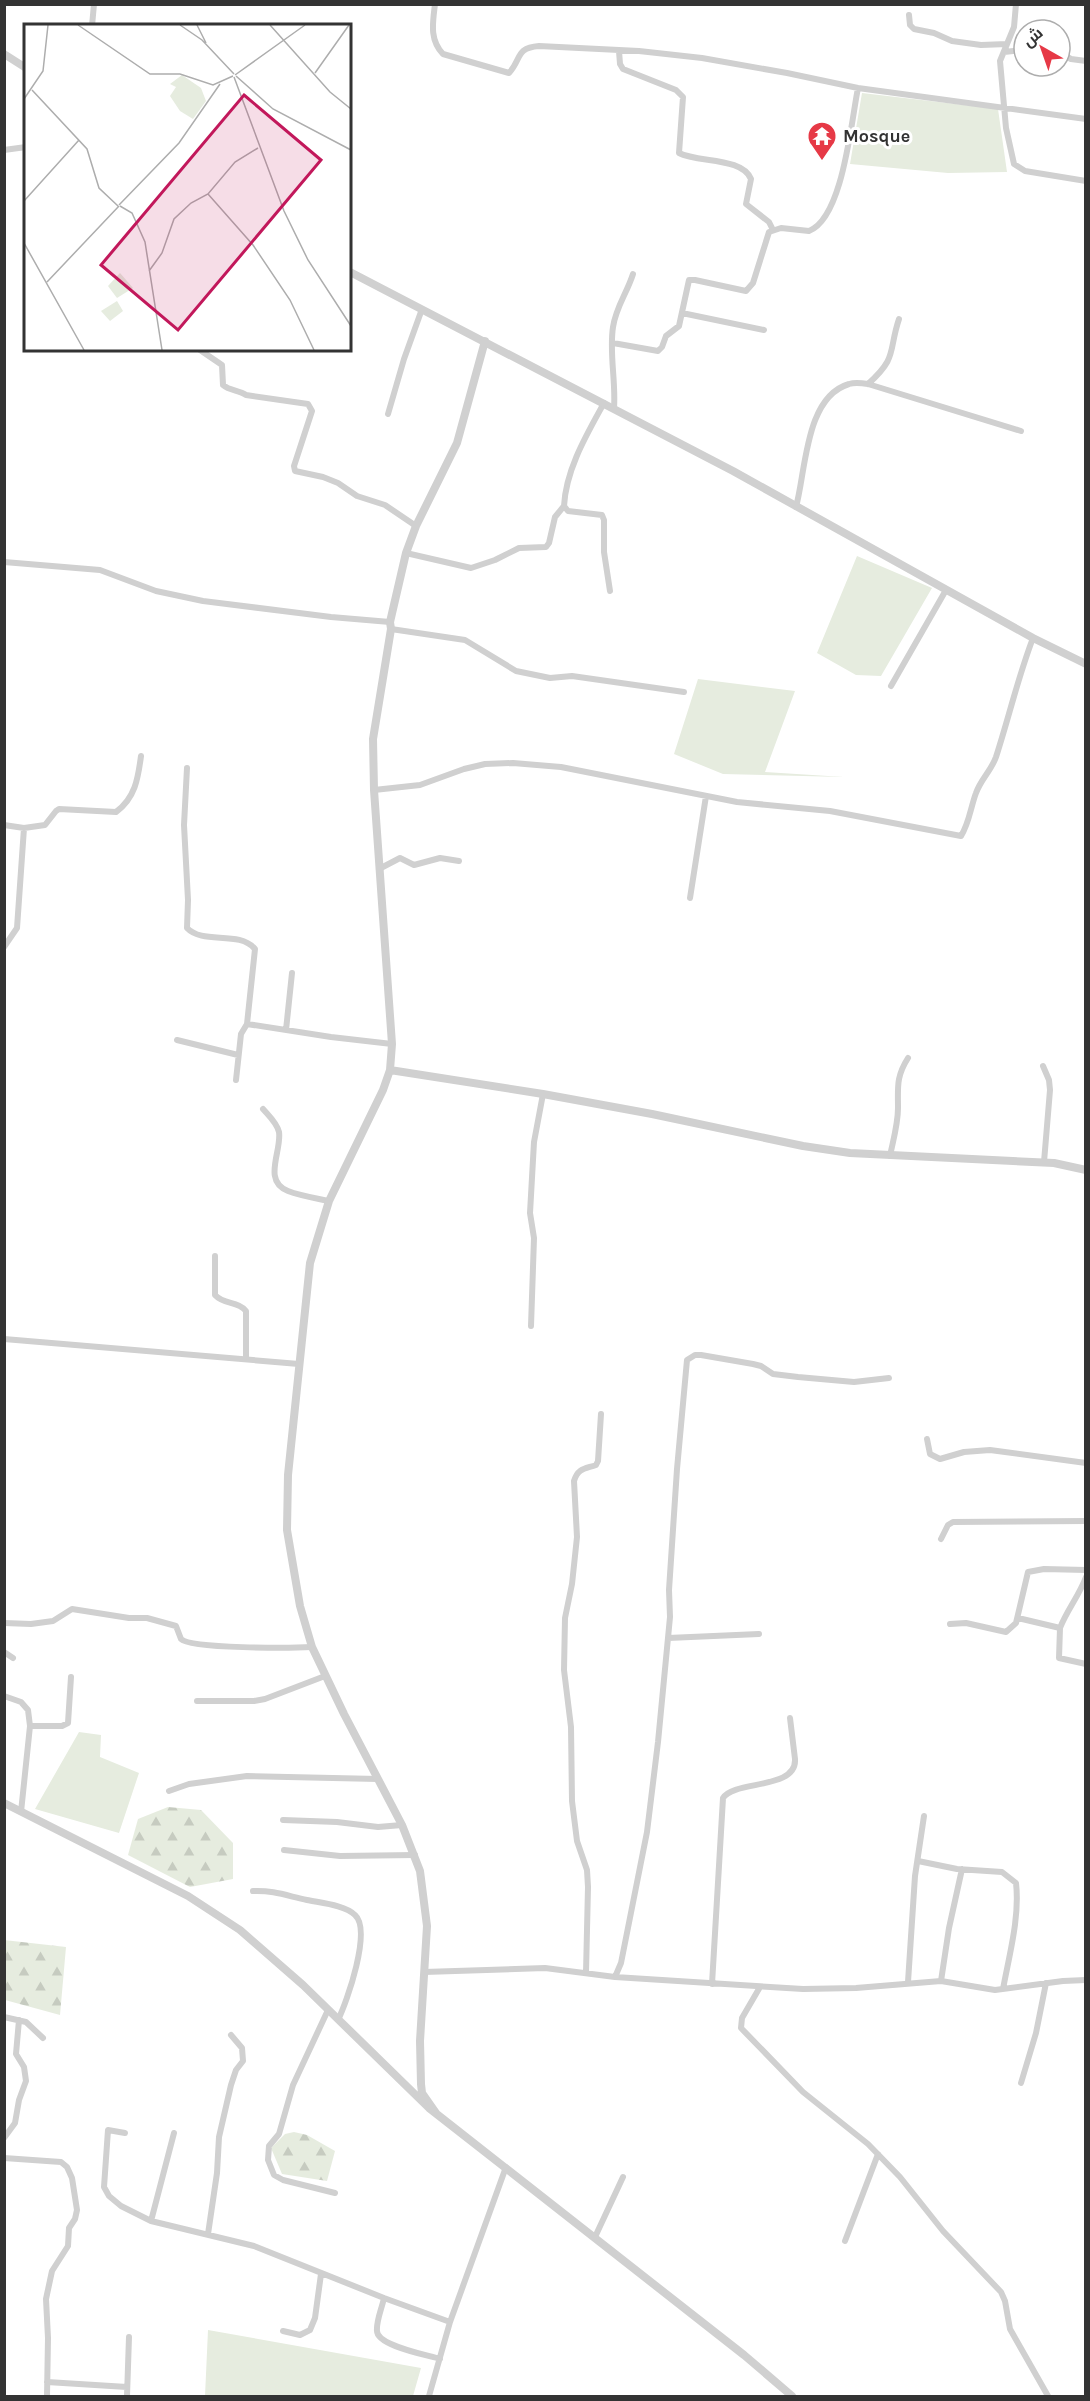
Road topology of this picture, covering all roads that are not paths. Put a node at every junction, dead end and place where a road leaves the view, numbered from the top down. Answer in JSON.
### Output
{"nodes":[{"id":1,"x":94,"y":4,"type":"edge"},
{"id":2,"x":435,"y":4,"type":"edge"},
{"id":3,"x":1016,"y":4,"type":"edge"},
{"id":4,"x":909,"y":15,"type":"dead end"},
{"id":5,"x":92,"y":24,"type":"edge"},
{"id":6,"x":1007,"y":44,"type":"junction"},
{"id":7,"x":619,"y":51,"type":"junction"},
{"id":8,"x":1012,"y":51,"type":"edge"},
{"id":9,"x":1004,"y":52,"type":"junction"},
{"id":10,"x":4,"y":54,"type":"edge"},
{"id":11,"x":24,"y":67,"type":"edge"},
{"id":12,"x":858,"y":88,"type":"junction"},
{"id":13,"x":1004,"y":107,"type":"junction"},
{"id":14,"x":1086,"y":119,"type":"edge"},
{"id":15,"x":24,"y":147,"type":"edge"},
{"id":16,"x":4,"y":150,"type":"edge"},
{"id":17,"x":1086,"y":181,"type":"edge"},
{"id":18,"x":774,"y":230,"type":"junction"},
{"id":19,"x":351,"y":273,"type":"edge"},
{"id":20,"x":633,"y":274,"type":"dead end"},
{"id":21,"x":422,"y":309,"type":"junction"},
{"id":22,"x":682,"y":313,"type":"junction"},
{"id":23,"x":899,"y":319,"type":"dead end"},
{"id":24,"x":764,"y":330,"type":"dead end"},
{"id":25,"x":485,"y":341,"type":"junction"},
{"id":26,"x":613,"y":343,"type":"junction"},
{"id":27,"x":201,"y":351,"type":"edge"},
{"id":28,"x":868,"y":384,"type":"junction"},
{"id":29,"x":604,"y":403,"type":"junction"},
{"id":30,"x":614,"y":408,"type":"junction"},
{"id":31,"x":388,"y":414,"type":"dead end"},
{"id":32,"x":1021,"y":431,"type":"dead end"},
{"id":33,"x":564,"y":506,"type":"junction"},
{"id":34,"x":796,"y":507,"type":"junction"},
{"id":35,"x":416,"y":526,"type":"junction"},
{"id":36,"x":406,"y":554,"type":"junction"},
{"id":37,"x":4,"y":562,"type":"edge"},
{"id":38,"x":946,"y":590,"type":"junction"},
{"id":39,"x":610,"y":591,"type":"dead end"},
{"id":40,"x":391,"y":625,"type":"junction"},
{"id":41,"x":1033,"y":638,"type":"junction"},
{"id":42,"x":1086,"y":664,"type":"edge"},
{"id":43,"x":891,"y":686,"type":"dead end"},
{"id":44,"x":684,"y":692,"type":"dead end"},
{"id":45,"x":141,"y":756,"type":"dead end"},
{"id":46,"x":187,"y":768,"type":"dead end"},
{"id":47,"x":374,"y":790,"type":"junction"},
{"id":48,"x":706,"y":796,"type":"junction"},
{"id":49,"x":4,"y":825,"type":"edge"},
{"id":50,"x":24,"y":828,"type":"junction"},
{"id":51,"x":459,"y":861,"type":"dead end"},
{"id":52,"x":379,"y":869,"type":"junction"},
{"id":53,"x":690,"y":898,"type":"dead end"},
{"id":54,"x":4,"y":947,"type":"edge"},
{"id":55,"x":292,"y":973,"type":"dead end"},
{"id":56,"x":247,"y":1024,"type":"junction"},
{"id":57,"x":286,"y":1030,"type":"junction"},
{"id":58,"x":177,"y":1040,"type":"dead end"},
{"id":59,"x":392,"y":1044,"type":"junction"},
{"id":60,"x":238,"y":1055,"type":"junction"},
{"id":61,"x":908,"y":1058,"type":"dead end"},
{"id":62,"x":1043,"y":1066,"type":"dead end"},
{"id":63,"x":390,"y":1070,"type":"junction"},
{"id":64,"x":236,"y":1080,"type":"dead end"},
{"id":65,"x":543,"y":1094,"type":"junction"},
{"id":66,"x":263,"y":1109,"type":"dead end"},
{"id":67,"x":890,"y":1156,"type":"junction"},
{"id":68,"x":1044,"y":1162,"type":"junction"},
{"id":69,"x":1086,"y":1170,"type":"edge"},
{"id":70,"x":329,"y":1201,"type":"junction"},
{"id":71,"x":215,"y":1256,"type":"dead end"},
{"id":72,"x":531,"y":1326,"type":"dead end"},
{"id":73,"x":4,"y":1339,"type":"edge"},
{"id":74,"x":246,"y":1359,"type":"junction"},
{"id":75,"x":299,"y":1364,"type":"junction"},
{"id":76,"x":889,"y":1378,"type":"dead end"},
{"id":77,"x":602,"y":1414,"type":"dead end"},
{"id":78,"x":927,"y":1439,"type":"dead end"},
{"id":79,"x":1086,"y":1463,"type":"edge"},
{"id":80,"x":1086,"y":1521,"type":"edge"},
{"id":81,"x":941,"y":1539,"type":"dead end"},
{"id":82,"x":1086,"y":1570,"type":"edge"},
{"id":83,"x":1086,"y":1577,"type":"edge"},
{"id":84,"x":1018,"y":1618,"type":"junction"},
{"id":85,"x":4,"y":1623,"type":"edge"},
{"id":86,"x":950,"y":1624,"type":"dead end"},
{"id":87,"x":1060,"y":1628,"type":"junction"},
{"id":88,"x":759,"y":1634,"type":"dead end"},
{"id":89,"x":668,"y":1638,"type":"junction"},
{"id":90,"x":312,"y":1647,"type":"junction"},
{"id":91,"x":4,"y":1652,"type":"edge"},
{"id":92,"x":13,"y":1658,"type":"dead end"},
{"id":93,"x":1086,"y":1664,"type":"edge"},
{"id":94,"x":325,"y":1676,"type":"junction"},
{"id":95,"x":71,"y":1677,"type":"dead end"},
{"id":96,"x":4,"y":1695,"type":"edge"},
{"id":97,"x":196,"y":1701,"type":"dead end"},
{"id":98,"x":790,"y":1718,"type":"dead end"},
{"id":99,"x":30,"y":1726,"type":"junction"},
{"id":100,"x":378,"y":1779,"type":"junction"},
{"id":101,"x":169,"y":1791,"type":"dead end"},
{"id":102,"x":4,"y":1803,"type":"edge"},
{"id":103,"x":21,"y":1812,"type":"junction"},
{"id":104,"x":924,"y":1816,"type":"dead end"},
{"id":105,"x":283,"y":1820,"type":"dead end"},
{"id":106,"x":402,"y":1825,"type":"junction"},
{"id":107,"x":284,"y":1850,"type":"dead end"},
{"id":108,"x":415,"y":1855,"type":"junction"},
{"id":109,"x":918,"y":1861,"type":"junction"},
{"id":110,"x":962,"y":1869,"type":"junction"},
{"id":111,"x":253,"y":1891,"type":"dead end"},
{"id":112,"x":424,"y":1972,"type":"junction"},
{"id":113,"x":586,"y":1973,"type":"junction"},
{"id":114,"x":615,"y":1977,"type":"junction"},
{"id":115,"x":1086,"y":1980,"type":"edge"},
{"id":116,"x":941,"y":1981,"type":"junction"},
{"id":117,"x":908,"y":1982,"type":"junction"},
{"id":118,"x":1046,"y":1983,"type":"junction"},
{"id":119,"x":712,"y":1984,"type":"junction"},
{"id":120,"x":760,"y":1987,"type":"junction"},
{"id":121,"x":1003,"y":1989,"type":"junction"},
{"id":122,"x":328,"y":2010,"type":"junction"},
{"id":123,"x":4,"y":2017,"type":"edge"},
{"id":124,"x":19,"y":2020,"type":"junction"},
{"id":125,"x":338,"y":2020,"type":"junction"},
{"id":126,"x":231,"y":2035,"type":"dead end"},
{"id":127,"x":43,"y":2038,"type":"dead end"},
{"id":128,"x":1021,"y":2083,"type":"dead end"},
{"id":129,"x":436,"y":2113,"type":"junction"},
{"id":130,"x":125,"y":2133,"type":"dead end"},
{"id":131,"x":174,"y":2133,"type":"dead end"},
{"id":132,"x":4,"y":2138,"type":"edge"},
{"id":133,"x":878,"y":2154,"type":"junction"},
{"id":134,"x":4,"y":2158,"type":"edge"},
{"id":135,"x":506,"y":2167,"type":"junction"},
{"id":136,"x":622,"y":2177,"type":"dead end"},
{"id":137,"x":335,"y":2193,"type":"dead end"},
{"id":138,"x":152,"y":2221,"type":"junction"},
{"id":139,"x":208,"y":2234,"type":"junction"},
{"id":140,"x":595,"y":2237,"type":"junction"},
{"id":141,"x":845,"y":2241,"type":"dead end"},
{"id":142,"x":321,"y":2274,"type":"junction"},
{"id":143,"x":384,"y":2298,"type":"junction"},
{"id":144,"x":450,"y":2322,"type":"junction"},
{"id":145,"x":283,"y":2331,"type":"dead end"},
{"id":146,"x":129,"y":2337,"type":"dead end"},
{"id":147,"x":440,"y":2359,"type":"junction"},
{"id":148,"x":47,"y":2382,"type":"junction"},
{"id":149,"x":128,"y":2387,"type":"junction"},
{"id":150,"x":47,"y":2397,"type":"edge"},
{"id":151,"x":127,"y":2397,"type":"edge"},
{"id":152,"x":429,"y":2397,"type":"edge"},
{"id":153,"x":792,"y":2397,"type":"edge"},
{"id":154,"x":1048,"y":2397,"type":"edge"}],
"edges":[{"from":1,"to":5,"type":"street"},
{"from":2,"to":7,"type":"street"},
{"from":3,"to":6,"type":"street"},
{"from":4,"to":6,"type":"street"},
{"from":6,"to":9,"type":"street"},
{"from":7,"to":12,"type":"street"},
{"from":7,"to":18,"type":"street"},
{"from":8,"to":9,"type":"street"},
{"from":9,"to":13,"type":"street"},
{"from":10,"to":11,"type":"street"},
{"from":12,"to":13,"type":"street"},
{"from":12,"to":18,"type":"street"},
{"from":13,"to":14,"type":"street"},
{"from":13,"to":17,"type":"street"},
{"from":15,"to":16,"type":"street"},
{"from":18,"to":22,"type":"street"},
{"from":19,"to":21,"type":"street"},
{"from":20,"to":26,"type":"street"},
{"from":21,"to":25,"type":"street"},
{"from":21,"to":31,"type":"street"},
{"from":22,"to":24,"type":"street"},
{"from":22,"to":26,"type":"street"},
{"from":23,"to":28,"type":"street"},
{"from":25,"to":29,"type":"street"},
{"from":25,"to":35,"type":"street"},
{"from":26,"to":30,"type":"street"},
{"from":27,"to":35,"type":"street"},
{"from":28,"to":32,"type":"street"},
{"from":28,"to":34,"type":"street"},
{"from":29,"to":30,"type":"street"},
{"from":29,"to":33,"type":"street"},
{"from":30,"to":34,"type":"street"},
{"from":33,"to":36,"type":"street"},
{"from":33,"to":39,"type":"street"},
{"from":34,"to":38,"type":"street"},
{"from":35,"to":36,"type":"street"},
{"from":36,"to":40,"type":"street"},
{"from":37,"to":40,"type":"street"},
{"from":38,"to":41,"type":"street"},
{"from":38,"to":43,"type":"street"},
{"from":40,"to":44,"type":"street"},
{"from":40,"to":47,"type":"street"},
{"from":41,"to":42,"type":"street"},
{"from":41,"to":48,"type":"street"},
{"from":45,"to":50,"type":"street"},
{"from":46,"to":56,"type":"street"},
{"from":47,"to":48,"type":"street"},
{"from":47,"to":52,"type":"street"},
{"from":48,"to":53,"type":"street"},
{"from":49,"to":50,"type":"street"},
{"from":50,"to":54,"type":"street"},
{"from":51,"to":52,"type":"street"},
{"from":52,"to":59,"type":"street"},
{"from":55,"to":57,"type":"street"},
{"from":56,"to":57,"type":"street"},
{"from":56,"to":60,"type":"street"},
{"from":57,"to":59,"type":"street"},
{"from":58,"to":60,"type":"street"},
{"from":59,"to":63,"type":"street"},
{"from":60,"to":64,"type":"street"},
{"from":61,"to":67,"type":"street"},
{"from":62,"to":68,"type":"street"},
{"from":63,"to":65,"type":"street"},
{"from":63,"to":70,"type":"street"},
{"from":65,"to":67,"type":"street"},
{"from":65,"to":72,"type":"street"},
{"from":66,"to":70,"type":"street"},
{"from":67,"to":68,"type":"street"},
{"from":68,"to":69,"type":"street"},
{"from":70,"to":75,"type":"street"},
{"from":71,"to":74,"type":"street"},
{"from":73,"to":74,"type":"street"},
{"from":74,"to":75,"type":"street"},
{"from":75,"to":90,"type":"street"},
{"from":76,"to":89,"type":"street"},
{"from":77,"to":113,"type":"street"},
{"from":78,"to":79,"type":"street"},
{"from":80,"to":81,"type":"street"},
{"from":82,"to":84,"type":"street"},
{"from":83,"to":87,"type":"street"},
{"from":84,"to":86,"type":"street"},
{"from":84,"to":87,"type":"street"},
{"from":85,"to":90,"type":"street"},
{"from":87,"to":93,"type":"street"},
{"from":88,"to":89,"type":"street"},
{"from":89,"to":114,"type":"street"},
{"from":90,"to":94,"type":"street"},
{"from":91,"to":92,"type":"street"},
{"from":94,"to":97,"type":"street"},
{"from":94,"to":100,"type":"street"},
{"from":95,"to":99,"type":"street"},
{"from":96,"to":99,"type":"street"},
{"from":98,"to":119,"type":"street"},
{"from":99,"to":103,"type":"street"},
{"from":100,"to":101,"type":"street"},
{"from":100,"to":106,"type":"street"},
{"from":102,"to":103,"type":"street"},
{"from":103,"to":122,"type":"street"},
{"from":104,"to":109,"type":"street"},
{"from":105,"to":106,"type":"street"},
{"from":106,"to":108,"type":"street"},
{"from":107,"to":108,"type":"street"},
{"from":108,"to":112,"type":"street"},
{"from":109,"to":110,"type":"street"},
{"from":109,"to":117,"type":"street"},
{"from":110,"to":116,"type":"street"},
{"from":110,"to":121,"type":"street"},
{"from":111,"to":125,"type":"street"},
{"from":112,"to":113,"type":"street"},
{"from":112,"to":129,"type":"street"},
{"from":113,"to":114,"type":"street"},
{"from":114,"to":119,"type":"street"},
{"from":115,"to":118,"type":"street"},
{"from":116,"to":117,"type":"street"},
{"from":116,"to":121,"type":"street"},
{"from":117,"to":120,"type":"street"},
{"from":118,"to":121,"type":"street"},
{"from":118,"to":128,"type":"street"},
{"from":119,"to":120,"type":"street"},
{"from":120,"to":133,"type":"street"},
{"from":122,"to":125,"type":"street"},
{"from":122,"to":137,"type":"street"},
{"from":123,"to":124,"type":"street"},
{"from":124,"to":127,"type":"street"},
{"from":124,"to":132,"type":"street"},
{"from":125,"to":129,"type":"street"},
{"from":126,"to":139,"type":"street"},
{"from":129,"to":135,"type":"street"},
{"from":130,"to":138,"type":"street"},
{"from":131,"to":138,"type":"street"},
{"from":133,"to":141,"type":"street"},
{"from":133,"to":154,"type":"street"},
{"from":134,"to":148,"type":"street"},
{"from":135,"to":140,"type":"street"},
{"from":135,"to":144,"type":"street"},
{"from":136,"to":140,"type":"street"},
{"from":138,"to":139,"type":"street"},
{"from":139,"to":142,"type":"street"},
{"from":140,"to":153,"type":"street"},
{"from":142,"to":143,"type":"street"},
{"from":142,"to":145,"type":"street"},
{"from":143,"to":144,"type":"street"},
{"from":143,"to":147,"type":"street"},
{"from":144,"to":147,"type":"street"},
{"from":146,"to":149,"type":"street"},
{"from":147,"to":152,"type":"street"},
{"from":148,"to":149,"type":"street"},
{"from":148,"to":150,"type":"street"},
{"from":149,"to":151,"type":"street"}]}
